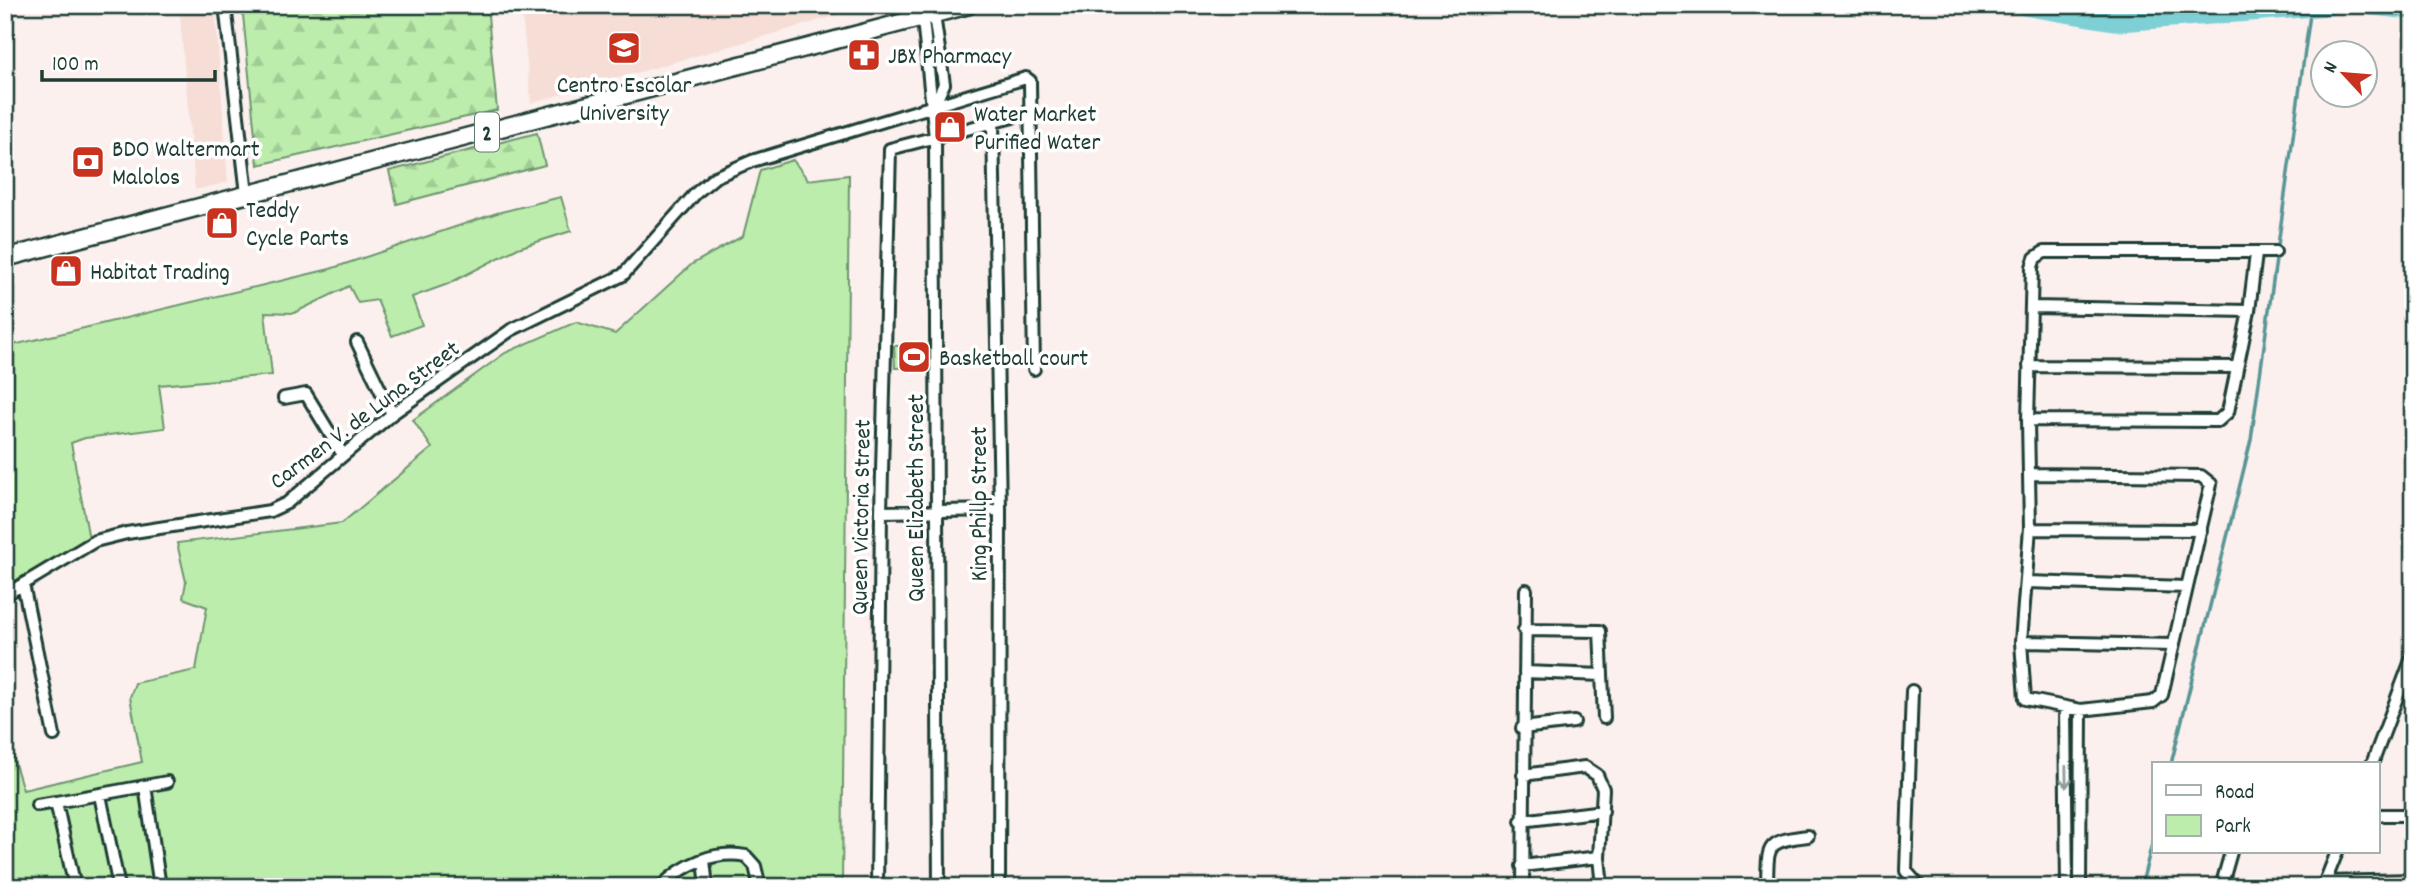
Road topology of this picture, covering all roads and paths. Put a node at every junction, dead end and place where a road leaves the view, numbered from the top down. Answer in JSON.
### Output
{"nodes":[{"id":1,"x":225,"y":5,"type":"edge"},
{"id":2,"x":969,"y":5,"type":"edge"},
{"id":3,"x":928,"y":17,"type":"junction"},
{"id":4,"x":942,"y":55,"type":"junction"},
{"id":5,"x":928,"y":59,"type":"junction"},
{"id":6,"x":933,"y":108,"type":"junction"},
{"id":7,"x":1013,"y":117,"type":"dead end"},
{"id":8,"x":993,"y":122,"type":"junction"},
{"id":9,"x":935,"y":138,"type":"junction"},
{"id":10,"x":247,"y":194,"type":"junction"},
{"id":11,"x":2275,"y":253,"type":"dead end"},
{"id":12,"x":2256,"y":254,"type":"junction"},
{"id":13,"x":5,"y":258,"type":"edge"},
{"id":14,"x":2032,"y":307,"type":"junction"},
{"id":15,"x":2249,"y":311,"type":"junction"},
{"id":16,"x":357,"y":342,"type":"dead end"},
{"id":17,"x":2029,"y":366,"type":"junction"},
{"id":18,"x":2238,"y":367,"type":"junction"},
{"id":19,"x":1034,"y":369,"type":"dead end"},
{"id":20,"x":284,"y":398,"type":"dead end"},
{"id":21,"x":392,"y":414,"type":"junction"},
{"id":22,"x":2028,"y":420,"type":"junction"},
{"id":23,"x":343,"y":455,"type":"junction"},
{"id":24,"x":2031,"y":474,"type":"junction"},
{"id":25,"x":1000,"y":510,"type":"junction"},
{"id":26,"x":881,"y":512,"type":"junction"},
{"id":27,"x":936,"y":513,"type":"junction"},
{"id":28,"x":2030,"y":529,"type":"junction"},
{"id":29,"x":2201,"y":530,"type":"junction"},
{"id":30,"x":2027,"y":582,"type":"junction"},
{"id":31,"x":23,"y":584,"type":"junction"},
{"id":32,"x":2187,"y":587,"type":"junction"},
{"id":33,"x":1526,"y":590,"type":"dead end"},
{"id":34,"x":5,"y":596,"type":"edge"},
{"id":35,"x":1524,"y":630,"type":"junction"},
{"id":36,"x":2021,"y":642,"type":"junction"},
{"id":37,"x":2173,"y":645,"type":"junction"},
{"id":38,"x":2413,"y":655,"type":"edge"},
{"id":39,"x":1525,"y":672,"type":"junction"},
{"id":40,"x":1602,"y":675,"type":"junction"},
{"id":41,"x":2409,"y":680,"type":"edge"},
{"id":42,"x":1912,"y":691,"type":"dead end"},
{"id":43,"x":2065,"y":709,"type":"junction"},
{"id":44,"x":2081,"y":710,"type":"junction"},
{"id":45,"x":1604,"y":718,"type":"dead end"},
{"id":46,"x":1573,"y":722,"type":"dead end"},
{"id":47,"x":1522,"y":728,"type":"junction"},
{"id":48,"x":54,"y":735,"type":"dead end"},
{"id":49,"x":2373,"y":762,"type":"edge"},
{"id":50,"x":1523,"y":775,"type":"junction"},
{"id":51,"x":167,"y":782,"type":"dead end"},
{"id":52,"x":145,"y":786,"type":"junction"},
{"id":53,"x":100,"y":794,"type":"junction"},
{"id":54,"x":56,"y":802,"type":"junction"},
{"id":55,"x":37,"y":805,"type":"dead end"},
{"id":56,"x":1603,"y":811,"type":"junction"},
{"id":57,"x":2413,"y":814,"type":"edge"},
{"id":58,"x":2380,"y":815,"type":"edge"},
{"id":59,"x":1521,"y":821,"type":"junction"},
{"id":60,"x":1808,"y":836,"type":"dead end"},
{"id":61,"x":2230,"y":854,"type":"edge"},
{"id":62,"x":2336,"y":854,"type":"edge"},
{"id":63,"x":1599,"y":857,"type":"junction"},
{"id":64,"x":705,"y":860,"type":"junction"},
{"id":65,"x":1522,"y":866,"type":"junction"},
{"id":66,"x":2413,"y":880,"type":"edge"},
{"id":67,"x":2324,"y":885,"type":"edge"},
{"id":68,"x":75,"y":887,"type":"edge"},
{"id":69,"x":119,"y":887,"type":"edge"},
{"id":70,"x":160,"y":887,"type":"edge"},
{"id":71,"x":661,"y":887,"type":"edge"},
{"id":72,"x":707,"y":887,"type":"edge"},
{"id":73,"x":760,"y":887,"type":"edge"},
{"id":74,"x":877,"y":887,"type":"edge"},
{"id":75,"x":939,"y":887,"type":"edge"},
{"id":76,"x":999,"y":887,"type":"edge"},
{"id":77,"x":1523,"y":887,"type":"edge"},
{"id":78,"x":1602,"y":887,"type":"edge"},
{"id":79,"x":1767,"y":887,"type":"edge"},
{"id":80,"x":1920,"y":887,"type":"edge"},
{"id":81,"x":2067,"y":887,"type":"edge"},
{"id":82,"x":2080,"y":887,"type":"edge"},
{"id":83,"x":2221,"y":887,"type":"edge"}],
"edges":[{"from":1,"to":10,"type":"street"},
{"from":2,"to":3,"type":"highway","number":"2"},
{"from":3,"to":4,"type":"street","name":"Queen Elizabeth Street"},
{"from":3,"to":5,"type":"street","name":"Queen Elizabeth Street"},
{"from":3,"to":10,"type":"highway","number":"2"},
{"from":4,"to":5,"type":"street"},
{"from":4,"to":6,"type":"street","name":"Queen Elizabeth Street"},
{"from":5,"to":6,"type":"street","name":"Queen Elizabeth Street"},
{"from":6,"to":9,"type":"street","name":"Queen Elizabeth Street"},
{"from":6,"to":19,"type":"street","name":"Carmen V. de Luna Street"},
{"from":6,"to":21,"type":"street","name":"Carmen V. de Luna Street"},
{"from":7,"to":8,"type":"street"},
{"from":8,"to":9,"type":"street"},
{"from":8,"to":25,"type":"street","name":"King Phillp Street"},
{"from":9,"to":26,"type":"street","name":"Queen Victoria Street"},
{"from":9,"to":27,"type":"street","name":"Queen Elizabeth Street"},
{"from":10,"to":13,"type":"highway","number":"2"},
{"from":11,"to":12,"type":"street"},
{"from":12,"to":14,"type":"street"},
{"from":12,"to":15,"type":"street"},
{"from":14,"to":15,"type":"street"},
{"from":14,"to":17,"type":"street"},
{"from":15,"to":18,"type":"street"},
{"from":16,"to":21,"type":"street"},
{"from":17,"to":18,"type":"street"},
{"from":17,"to":22,"type":"street"},
{"from":18,"to":22,"type":"street"},
{"from":20,"to":23,"type":"street"},
{"from":21,"to":23,"type":"street","name":"Carmen V. de Luna Street"},
{"from":22,"to":24,"type":"street"},
{"from":23,"to":31,"type":"street","name":"Carmen V. de Luna Street"},
{"from":24,"to":28,"type":"street"},
{"from":24,"to":29,"type":"street"},
{"from":25,"to":27,"type":"street"},
{"from":25,"to":76,"type":"street","name":"King Phillp Street"},
{"from":26,"to":27,"type":"street"},
{"from":26,"to":74,"type":"street","name":"Queen Victoria Street"},
{"from":27,"to":75,"type":"street","name":"Queen Elizabeth Street"},
{"from":28,"to":29,"type":"street"},
{"from":28,"to":30,"type":"street"},
{"from":29,"to":32,"type":"street"},
{"from":30,"to":32,"type":"street"},
{"from":30,"to":36,"type":"street"},
{"from":31,"to":34,"type":"street","name":"Carmen V. de Luna Street"},
{"from":31,"to":48,"type":"street"},
{"from":32,"to":37,"type":"street"},
{"from":33,"to":35,"type":"street"},
{"from":35,"to":39,"type":"street"},
{"from":35,"to":40,"type":"street"},
{"from":36,"to":37,"type":"street"},
{"from":36,"to":43,"type":"street"},
{"from":37,"to":44,"type":"street"},
{"from":38,"to":41,"type":"street"},
{"from":39,"to":40,"type":"street"},
{"from":39,"to":47,"type":"street"},
{"from":40,"to":45,"type":"street"},
{"from":41,"to":49,"type":"street"},
{"from":42,"to":80,"type":"street"},
{"from":43,"to":44,"type":"street"},
{"from":43,"to":81,"type":"street","one_way":true},
{"from":44,"to":82,"type":"street"},
{"from":46,"to":47,"type":"street"},
{"from":47,"to":50,"type":"street"},
{"from":50,"to":56,"type":"street"},
{"from":50,"to":59,"type":"street"},
{"from":51,"to":52,"type":"street"},
{"from":52,"to":53,"type":"street"},
{"from":52,"to":70,"type":"street"},
{"from":53,"to":54,"type":"street"},
{"from":53,"to":69,"type":"street"},
{"from":54,"to":55,"type":"street"},
{"from":54,"to":68,"type":"street"},
{"from":56,"to":59,"type":"street"},
{"from":56,"to":63,"type":"street"},
{"from":57,"to":58,"type":"street"},
{"from":59,"to":65,"type":"street"},
{"from":60,"to":79,"type":"street"},
{"from":61,"to":83,"type":"street"},
{"from":62,"to":67,"type":"street"},
{"from":63,"to":65,"type":"street"},
{"from":63,"to":78,"type":"street"},
{"from":64,"to":71,"type":"street"},
{"from":64,"to":72,"type":"street"},
{"from":64,"to":73,"type":"street"},
{"from":65,"to":77,"type":"street"},
{"from":66,"to":67,"type":"street"}]}
